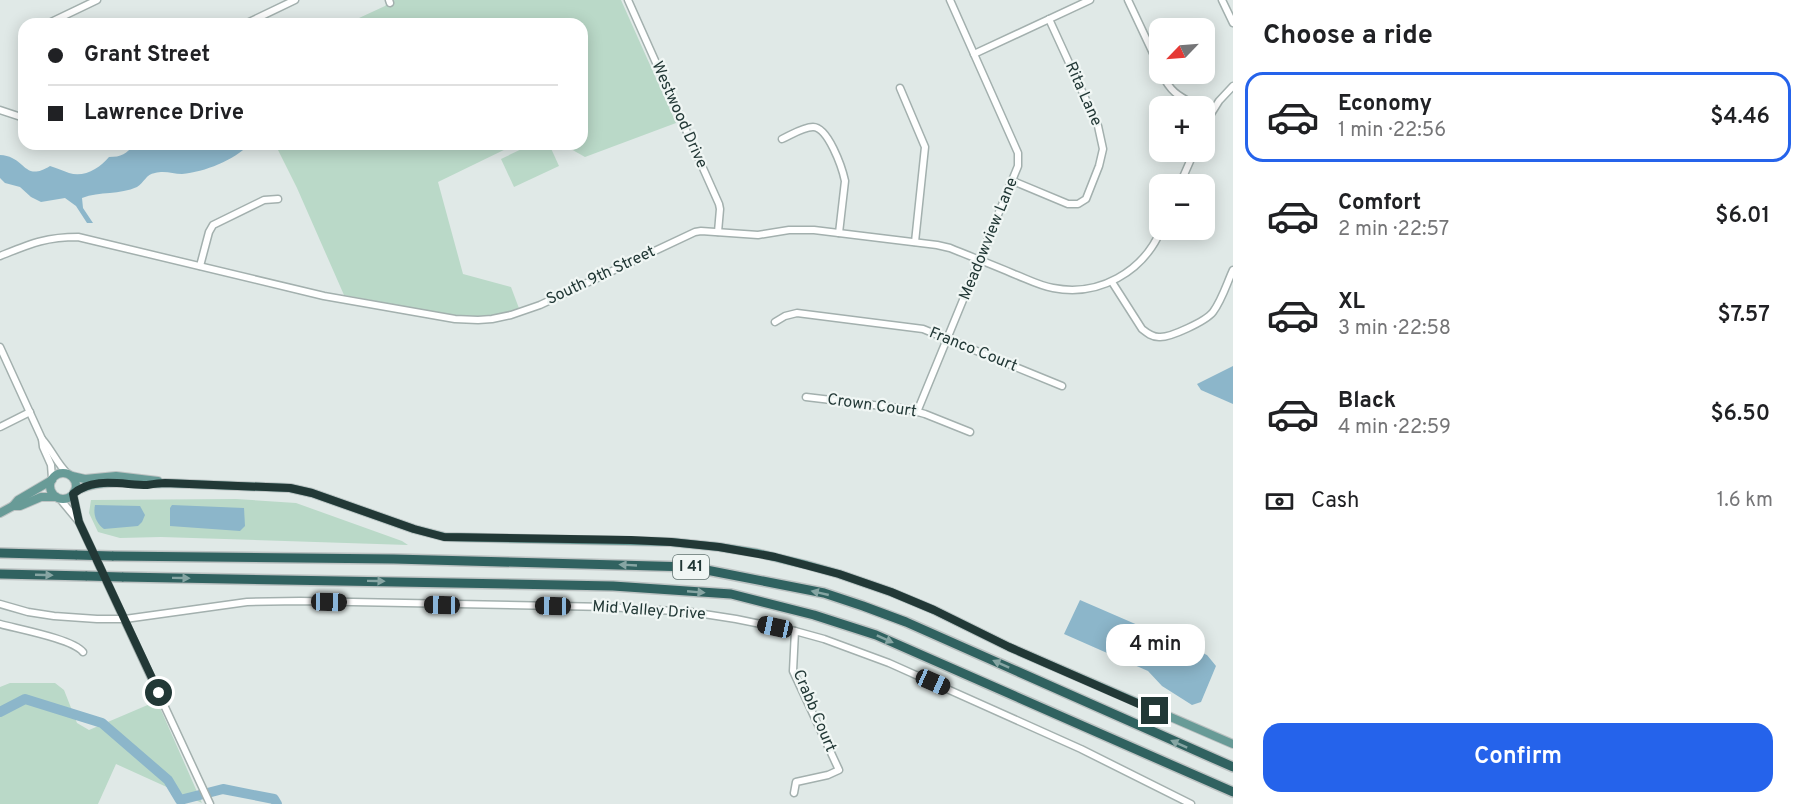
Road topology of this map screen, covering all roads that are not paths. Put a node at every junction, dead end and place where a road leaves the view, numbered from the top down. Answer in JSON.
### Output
{"nodes":[{"id":1,"x":97,"y":0,"type":"edge"},
{"id":2,"x":295,"y":0,"type":"edge"},
{"id":3,"x":628,"y":0,"type":"edge"},
{"id":4,"x":950,"y":0,"type":"edge"},
{"id":5,"x":1090,"y":0,"type":"edge"},
{"id":6,"x":1128,"y":0,"type":"edge"},
{"id":7,"x":1222,"y":0,"type":"edge"},
{"id":8,"x":59,"y":18,"type":"edge"},
{"id":9,"x":258,"y":18,"type":"edge"},
{"id":10,"x":1049,"y":19,"type":"junction"},
{"id":11,"x":1233,"y":23,"type":"edge"},
{"id":12,"x":1149,"y":45,"type":"edge"},
{"id":13,"x":974,"y":54,"type":"junction"},
{"id":14,"x":1167,"y":84,"type":"edge"},
{"id":15,"x":1233,"y":86,"type":"edge"},
{"id":16,"x":900,"y":88,"type":"dead end"},
{"id":17,"x":1178,"y":96,"type":"edge"},
{"id":18,"x":1215,"y":105,"type":"edge"},
{"id":19,"x":1,"y":110,"type":"edge"},
{"id":20,"x":18,"y":116,"type":"edge"},
{"id":21,"x":782,"y":139,"type":"dead end"},
{"id":22,"x":1013,"y":182,"type":"junction"},
{"id":23,"x":279,"y":199,"type":"dead end"},
{"id":24,"x":718,"y":232,"type":"junction"},
{"id":25,"x":838,"y":233,"type":"junction"},
{"id":26,"x":1156,"y":240,"type":"edge"},
{"id":27,"x":915,"y":242,"type":"junction"},
{"id":28,"x":0,"y":258,"type":"edge"},
{"id":29,"x":980,"y":260,"type":"junction"},
{"id":30,"x":200,"y":266,"type":"junction"},
{"id":31,"x":1233,"y":270,"type":"edge"},
{"id":32,"x":1112,"y":282,"type":"junction"},
{"id":33,"x":775,"y":322,"type":"dead end"},
{"id":34,"x":948,"y":339,"type":"junction"},
{"id":35,"x":0,"y":348,"type":"edge"},
{"id":36,"x":1062,"y":386,"type":"dead end"},
{"id":37,"x":806,"y":397,"type":"dead end"},
{"id":38,"x":30,"y":412,"type":"junction"},
{"id":39,"x":917,"y":412,"type":"junction"},
{"id":40,"x":0,"y":428,"type":"edge"},
{"id":41,"x":970,"y":432,"type":"dead end"},
{"id":42,"x":42,"y":439,"type":"junction"},
{"id":43,"x":70,"y":475,"type":"junction"},
{"id":44,"x":52,"y":479,"type":"junction"},
{"id":45,"x":165,"y":483,"type":"junction"},
{"id":46,"x":74,"y":493,"type":"junction"},
{"id":47,"x":58,"y":498,"type":"junction"},
{"id":48,"x":13,"y":506,"type":"junction"},
{"id":49,"x":0,"y":513,"type":"edge"},
{"id":50,"x":79,"y":522,"type":"junction"},
{"id":51,"x":0,"y":553,"type":"edge"},
{"id":52,"x":0,"y":574,"type":"edge"},
{"id":53,"x":0,"y":604,"type":"edge"},
{"id":54,"x":125,"y":619,"type":"junction"},
{"id":55,"x":0,"y":624,"type":"edge"},
{"id":56,"x":795,"y":631,"type":"junction"},
{"id":57,"x":82,"y":652,"type":"dead end"},
{"id":58,"x":1233,"y":744,"type":"edge"},
{"id":59,"x":1233,"y":767,"type":"edge"},
{"id":60,"x":1233,"y":792,"type":"edge"},
{"id":61,"x":794,"y":793,"type":"dead end"},
{"id":62,"x":209,"y":803,"type":"edge"},
{"id":63,"x":1191,"y":804,"type":"edge"}],
"edges":[{"from":1,"to":8,"type":"street"},
{"from":2,"to":9,"type":"street"},
{"from":3,"to":24,"type":"street","name":"Westwood Drive"},
{"from":4,"to":13,"type":"street","name":"Meadowview Lane"},
{"from":5,"to":10,"type":"street"},
{"from":6,"to":12,"type":"street"},
{"from":7,"to":11,"type":"street"},
{"from":10,"to":13,"type":"street"},
{"from":10,"to":22,"type":"street","name":"Rita Lane"},
{"from":13,"to":22,"type":"street","name":"Meadowview Lane"},
{"from":14,"to":17,"type":"street"},
{"from":15,"to":18,"type":"street"},
{"from":16,"to":27,"type":"street"},
{"from":19,"to":20,"type":"street"},
{"from":21,"to":25,"type":"street"},
{"from":22,"to":29,"type":"street","name":"Meadowview Lane"},
{"from":23,"to":30,"type":"street"},
{"from":24,"to":25,"type":"street","name":"South 9th Street"},
{"from":24,"to":30,"type":"street","name":"South 9th Street"},
{"from":25,"to":27,"type":"street","name":"South 9th Street"},
{"from":26,"to":32,"type":"street","name":"South 9th Street"},
{"from":27,"to":29,"type":"street","name":"South 9th Street"},
{"from":28,"to":30,"type":"street","name":"South 9th Street"},
{"from":29,"to":32,"type":"street","name":"South 9th Street"},
{"from":29,"to":34,"type":"street","name":"Meadowview Lane"},
{"from":31,"to":32,"type":"street"},
{"from":33,"to":34,"type":"street","name":"Franco Court"},
{"from":34,"to":36,"type":"street","name":"Franco Court"},
{"from":34,"to":39,"type":"street","name":"Meadowview Lane"},
{"from":35,"to":38,"type":"street"},
{"from":37,"to":39,"type":"street","name":"Crown Court"},
{"from":38,"to":40,"type":"street"},
{"from":38,"to":42,"type":"street"},
{"from":39,"to":41,"type":"street","name":"Crown Court"},
{"from":42,"to":43,"type":"street"},
{"from":42,"to":44,"type":"street"},
{"from":43,"to":44,"type":"main road"},
{"from":43,"to":45,"type":"main road"},
{"from":43,"to":46,"type":"main road"},
{"from":44,"to":47,"type":"main road"},
{"from":44,"to":48,"type":"main road"},
{"from":45,"to":46,"type":"main road"},
{"from":45,"to":58,"type":"main road"},
{"from":46,"to":47,"type":"main road"},
{"from":46,"to":50,"type":"street"},
{"from":47,"to":48,"type":"main road"},
{"from":47,"to":50,"type":"street"},
{"from":48,"to":49,"type":"main road"},
{"from":50,"to":54,"type":"street"},
{"from":59,"to":51,"type":"highway","number":"I 41","one_way":true,"bridge":true},
{"from":52,"to":60,"type":"highway","number":"I 41","one_way":true,"bridge":true},
{"from":53,"to":54,"type":"street","name":"Mid Valley Drive"},
{"from":54,"to":56,"type":"street","name":"Mid Valley Drive"},
{"from":54,"to":62,"type":"street"},
{"from":55,"to":57,"type":"street"},
{"from":56,"to":61,"type":"street","name":"Crabb Court"},
{"from":56,"to":63,"type":"street","name":"Mid Valley Drive"}]}
